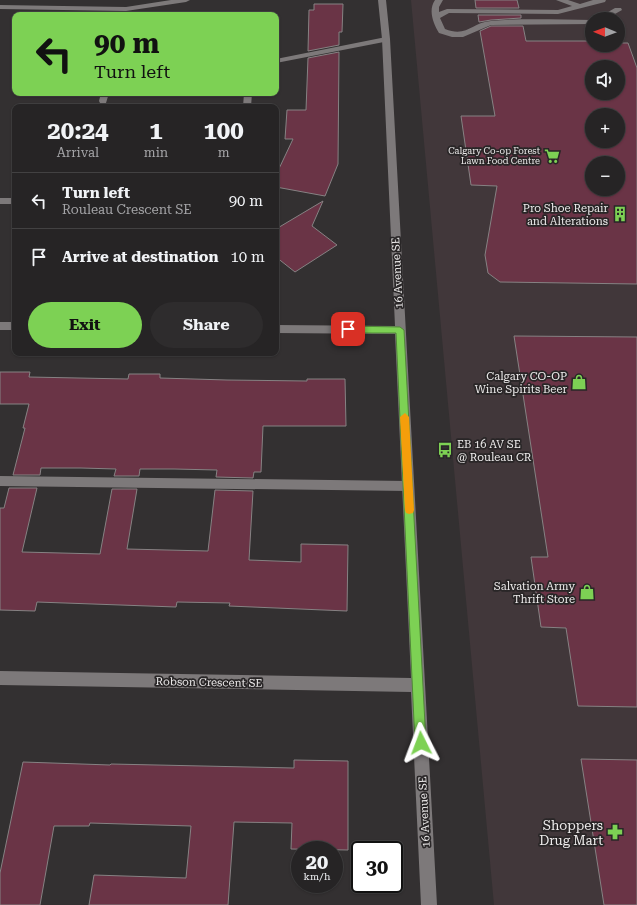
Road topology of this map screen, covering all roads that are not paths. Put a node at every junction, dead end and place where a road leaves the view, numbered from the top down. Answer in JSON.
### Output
{"nodes":[{"id":1,"x":186,"y":0,"type":"edge"},
{"id":2,"x":382,"y":0,"type":"edge"},
{"id":3,"x":439,"y":0,"type":"edge"},
{"id":4,"x":560,"y":0,"type":"edge"},
{"id":5,"x":602,"y":0,"type":"edge"},
{"id":6,"x":580,"y":6,"type":"junction"},
{"id":7,"x":0,"y":7,"type":"edge"},
{"id":8,"x":618,"y":10,"type":"dead end"},
{"id":9,"x":125,"y":12,"type":"edge"},
{"id":10,"x":614,"y":12,"type":"edge"},
{"id":11,"x":437,"y":17,"type":"junction"},
{"id":12,"x":585,"y":22,"type":"edge"},
{"id":13,"x":386,"y":40,"type":"junction"},
{"id":14,"x":279,"y":60,"type":"edge"},
{"id":15,"x":0,"y":201,"type":"edge"},
{"id":16,"x":12,"y":201,"type":"edge"},
{"id":17,"x":0,"y":326,"type":"edge"},
{"id":18,"x":12,"y":326,"type":"edge"},
{"id":19,"x":279,"y":329,"type":"edge"},
{"id":20,"x":400,"y":330,"type":"junction"},
{"id":21,"x":0,"y":481,"type":"edge"},
{"id":22,"x":408,"y":486,"type":"junction"},
{"id":23,"x":0,"y":678,"type":"edge"},
{"id":24,"x":417,"y":685,"type":"junction"},
{"id":25,"x":429,"y":905,"type":"edge"}],
"edges":[{"from":1,"to":9,"type":"street"},
{"from":2,"to":13,"type":"street","name":"16 Avenue SE"},
{"from":3,"to":11,"type":"street"},
{"from":4,"to":6,"type":"street"},
{"from":5,"to":6,"type":"street"},
{"from":6,"to":11,"type":"street"},
{"from":7,"to":9,"type":"street"},
{"from":8,"to":10,"type":"street"},
{"from":11,"to":12,"type":"street"},
{"from":13,"to":14,"type":"street"},
{"from":13,"to":20,"type":"street","name":"16 Avenue SE"},
{"from":15,"to":16,"type":"street"},
{"from":17,"to":18,"type":"street"},
{"from":19,"to":20,"type":"street"},
{"from":20,"to":22,"type":"street","name":"16 Avenue SE"},
{"from":21,"to":22,"type":"street"},
{"from":22,"to":24,"type":"street","name":"16 Avenue SE"},
{"from":23,"to":24,"type":"street","name":"Robson Crescent SE"},
{"from":24,"to":25,"type":"street","name":"16 Avenue SE"}]}
